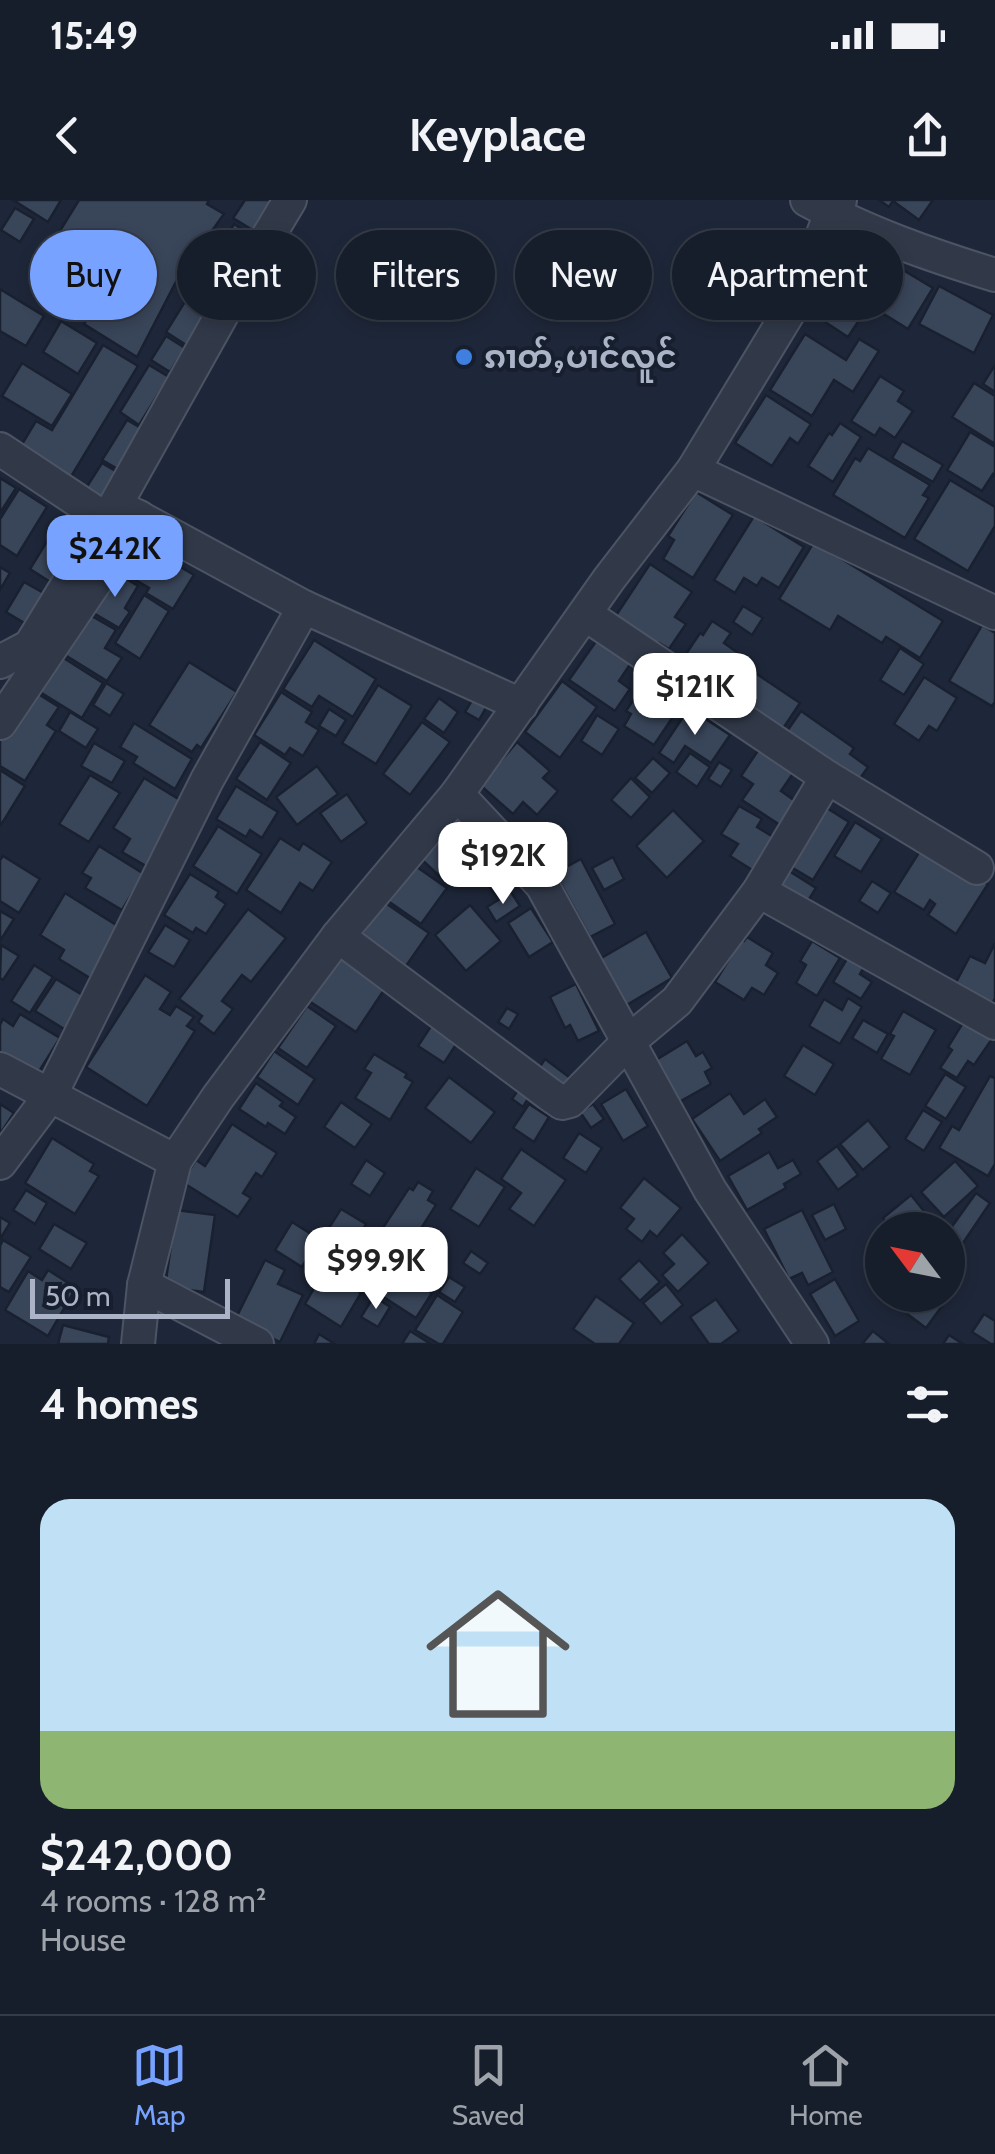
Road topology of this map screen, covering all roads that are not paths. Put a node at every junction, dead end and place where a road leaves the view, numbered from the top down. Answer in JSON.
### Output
{"nodes":[{"id":1,"x":290,"y":200,"type":"edge"},
{"id":2,"x":826,"y":204,"type":"edge"},
{"id":3,"x":995,"y":275,"type":"edge"},
{"id":4,"x":0,"y":449,"type":"edge"},
{"id":5,"x":693,"y":470,"type":"junction"},
{"id":6,"x":121,"y":514,"type":"junction"},
{"id":7,"x":304,"y":607,"type":"junction"},
{"id":8,"x":995,"y":612,"type":"edge"},
{"id":9,"x":585,"y":614,"type":"junction"},
{"id":10,"x":0,"y":662,"type":"edge"},
{"id":11,"x":520,"y":705,"type":"junction"},
{"id":12,"x":0,"y":724,"type":"edge"},
{"id":13,"x":827,"y":778,"type":"junction"},
{"id":14,"x":456,"y":794,"type":"junction"},
{"id":15,"x":977,"y":868,"type":"dead end"},
{"id":16,"x":759,"y":891,"type":"junction"},
{"id":17,"x":338,"y":936,"type":"junction"},
{"id":18,"x":995,"y":1024,"type":"edge"},
{"id":19,"x":628,"y":1042,"type":"junction"},
{"id":20,"x":0,"y":1068,"type":"edge"},
{"id":21,"x":50,"y":1096,"type":"junction"},
{"id":22,"x":175,"y":1161,"type":"junction"},
{"id":23,"x":0,"y":1162,"type":"edge"},
{"id":24,"x":144,"y":1285,"type":"junction"},
{"id":25,"x":138,"y":1344,"type":"edge"},
{"id":26,"x":257,"y":1344,"type":"edge"},
{"id":27,"x":812,"y":1344,"type":"edge"}],
"edges":[{"from":1,"to":6,"type":"street"},
{"from":2,"to":3,"type":"street"},
{"from":2,"to":5,"type":"street"},
{"from":4,"to":6,"type":"street"},
{"from":5,"to":8,"type":"street"},
{"from":5,"to":9,"type":"street"},
{"from":6,"to":7,"type":"street"},
{"from":6,"to":10,"type":"street"},
{"from":6,"to":12,"type":"street"},
{"from":7,"to":11,"type":"street"},
{"from":7,"to":21,"type":"street"},
{"from":9,"to":11,"type":"street"},
{"from":9,"to":13,"type":"street"},
{"from":11,"to":14,"type":"street"},
{"from":13,"to":15,"type":"street"},
{"from":13,"to":16,"type":"street"},
{"from":14,"to":17,"type":"street"},
{"from":14,"to":19,"type":"street"},
{"from":16,"to":18,"type":"street"},
{"from":16,"to":19,"type":"street"},
{"from":17,"to":19,"type":"street"},
{"from":17,"to":22,"type":"street"},
{"from":19,"to":27,"type":"street"},
{"from":20,"to":21,"type":"street"},
{"from":21,"to":22,"type":"street"},
{"from":21,"to":23,"type":"street"},
{"from":22,"to":24,"type":"street"},
{"from":24,"to":25,"type":"street"},
{"from":24,"to":26,"type":"street"}]}
